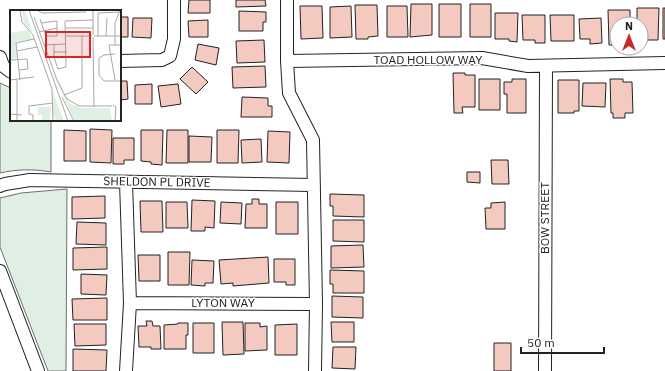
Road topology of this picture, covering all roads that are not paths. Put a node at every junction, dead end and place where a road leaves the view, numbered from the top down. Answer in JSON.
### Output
{"nodes":[{"id":1,"x":174,"y":0,"type":"edge"},
{"id":2,"x":288,"y":0,"type":"edge"},
{"id":3,"x":0,"y":56,"type":"edge"},
{"id":4,"x":121,"y":61,"type":"edge"},
{"id":5,"x":287,"y":61,"type":"junction"},
{"id":6,"x":665,"y":63,"type":"edge"},
{"id":7,"x":546,"y":66,"type":"junction"},
{"id":8,"x":10,"y":71,"type":"edge"},
{"id":9,"x":126,"y":182,"type":"junction"},
{"id":10,"x":314,"y":185,"type":"junction"},
{"id":11,"x":0,"y":186,"type":"edge"},
{"id":12,"x":0,"y":271,"type":"edge"},
{"id":13,"x":130,"y":303,"type":"junction"},
{"id":14,"x":316,"y":304,"type":"junction"},
{"id":15,"x":38,"y":371,"type":"edge"},
{"id":16,"x":126,"y":371,"type":"edge"},
{"id":17,"x":315,"y":371,"type":"edge"},
{"id":18,"x":545,"y":371,"type":"edge"}],
"edges":[{"from":1,"to":4,"type":"street"},
{"from":2,"to":5,"type":"street"},
{"from":3,"to":8,"type":"street"},
{"from":5,"to":7,"type":"street","name":"TOAD HOLLOW WAY"},
{"from":5,"to":10,"type":"street"},
{"from":6,"to":7,"type":"street","name":"TOAD HOLLOW WAY"},
{"from":7,"to":18,"type":"street","name":"BOW STREET"},
{"from":9,"to":10,"type":"street","name":"SHELDON PL DRIVE"},
{"from":9,"to":11,"type":"street","name":"SHELDON PL DRIVE"},
{"from":9,"to":13,"type":"street"},
{"from":10,"to":14,"type":"street"},
{"from":12,"to":15,"type":"street"},
{"from":13,"to":14,"type":"street","name":"LYTON WAY"},
{"from":13,"to":16,"type":"street"},
{"from":14,"to":17,"type":"street"}]}
